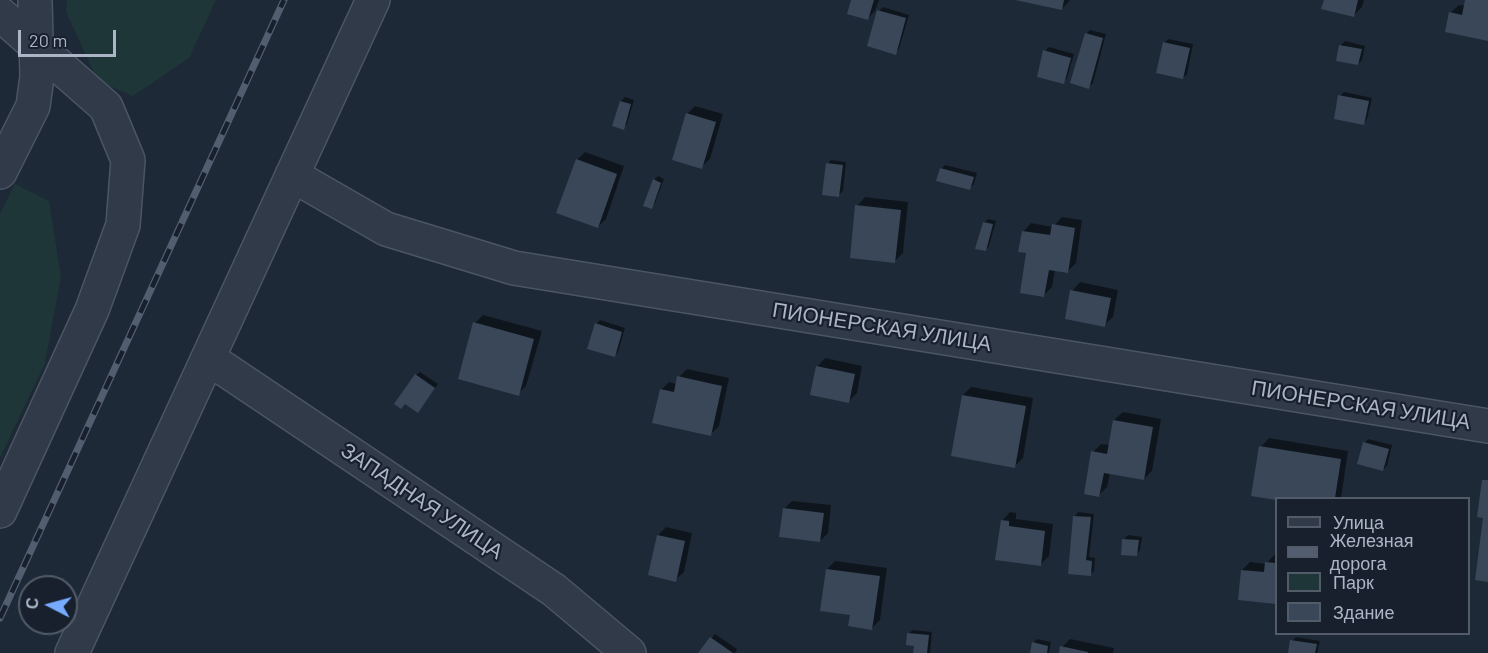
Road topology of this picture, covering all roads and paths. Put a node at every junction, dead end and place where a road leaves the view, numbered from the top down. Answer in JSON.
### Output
{"nodes":[{"id":1,"x":35,"y":0,"type":"edge"},
{"id":2,"x":373,"y":0,"type":"edge"},
{"id":3,"x":0,"y":14,"type":"edge"},
{"id":4,"x":36,"y":45,"type":"junction"},
{"id":5,"x":0,"y":172,"type":"edge"},
{"id":6,"x":292,"y":176,"type":"junction"},
{"id":7,"x":208,"y":357,"type":"junction"},
{"id":8,"x":1488,"y":426,"type":"edge"},
{"id":9,"x":0,"y":511,"type":"edge"},
{"id":10,"x":72,"y":653,"type":"edge"},
{"id":11,"x":629,"y":653,"type":"edge"}],
"edges":[{"from":1,"to":4,"type":"street"},
{"from":2,"to":6,"type":"street"},
{"from":3,"to":4,"type":"street"},
{"from":4,"to":5,"type":"street"},
{"from":4,"to":9,"type":"street"},
{"from":6,"to":7,"type":"street"},
{"from":6,"to":8,"type":"street","name":"ПИОНЕРСКАЯ УЛИЦА"},
{"from":7,"to":10,"type":"street"},
{"from":7,"to":11,"type":"street","name":"ЗАПАДНАЯ УЛИЦА"}]}
